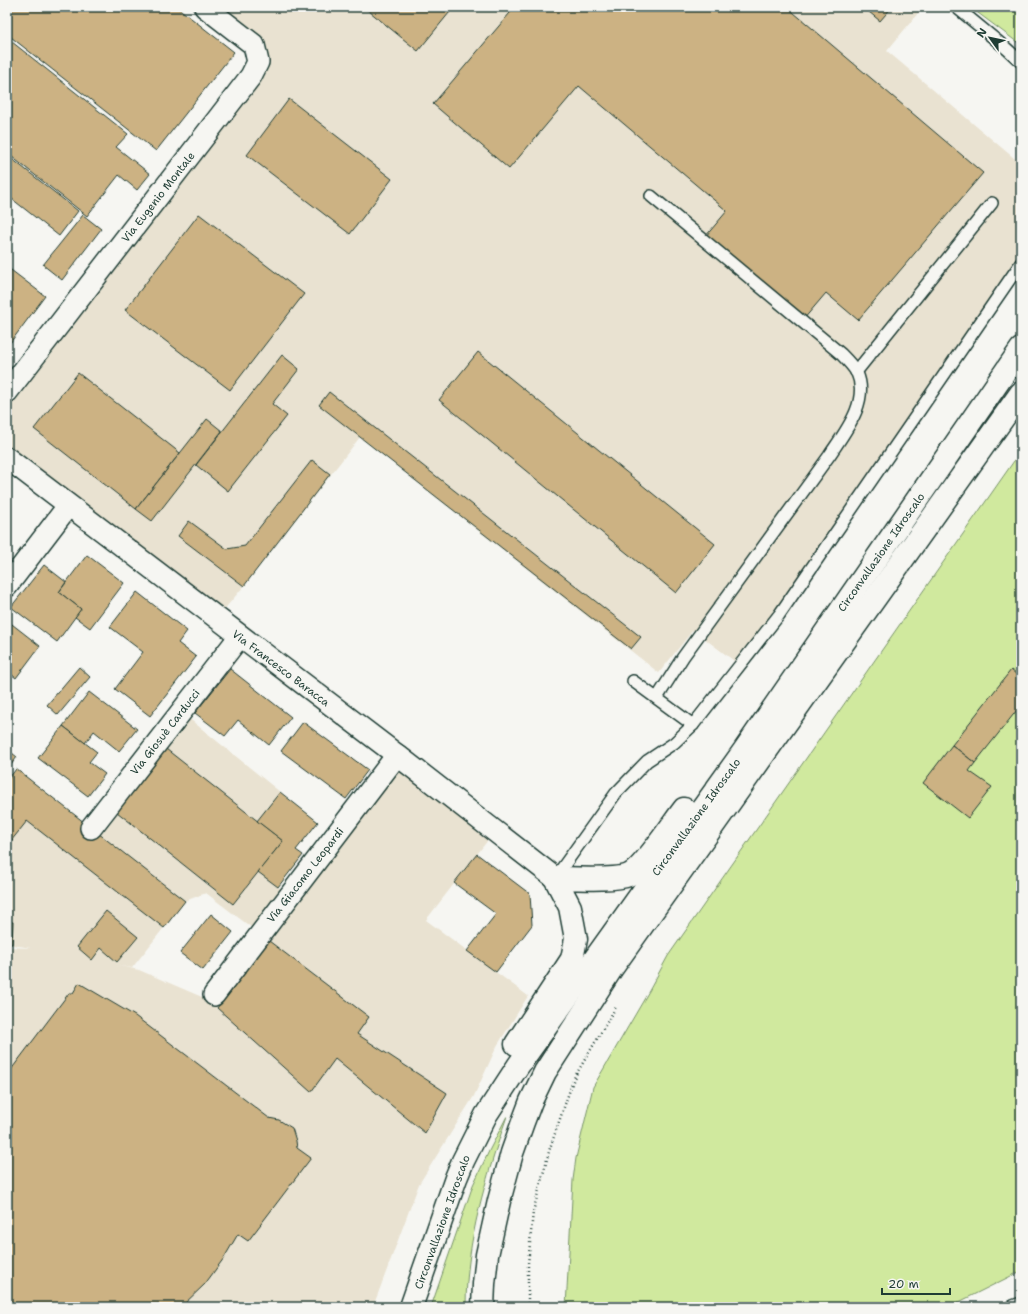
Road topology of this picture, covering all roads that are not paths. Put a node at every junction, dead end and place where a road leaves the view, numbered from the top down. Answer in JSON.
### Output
{"nodes":[{"id":1,"x":204,"y":7,"type":"edge"},
{"id":2,"x":956,"y":7,"type":"edge"},
{"id":3,"x":1021,"y":62,"type":"edge"},
{"id":4,"x":651,"y":196,"type":"dead end"},
{"id":5,"x":992,"y":203,"type":"dead end"},
{"id":6,"x":1021,"y":263,"type":"edge"},
{"id":7,"x":1021,"y":349,"type":"edge"},
{"id":8,"x":856,"y":372,"type":"junction"},
{"id":9,"x":7,"y":392,"type":"edge"},
{"id":10,"x":1021,"y":393,"type":"edge"},
{"id":11,"x":7,"y":458,"type":"edge"},
{"id":12,"x":68,"y":506,"type":"junction"},
{"id":13,"x":7,"y":586,"type":"edge"},
{"id":14,"x":240,"y":636,"type":"junction"},
{"id":15,"x":633,"y":681,"type":"dead end"},
{"id":16,"x":657,"y":698,"type":"junction"},
{"id":17,"x":693,"y":725,"type":"junction"},
{"id":18,"x":743,"y":752,"type":"junction"},
{"id":19,"x":397,"y":755,"type":"junction"},
{"id":20,"x":91,"y":828,"type":"dead end"},
{"id":21,"x":555,"y":878,"type":"junction"},
{"id":22,"x":214,"y":995,"type":"dead end"},
{"id":23,"x":486,"y":1115,"type":"junction"},
{"id":24,"x":410,"y":1307,"type":"edge"},
{"id":25,"x":483,"y":1307,"type":"edge"}],
"edges":[{"from":1,"to":9,"type":"street","name":"Via Eugenio Montale"},
{"from":2,"to":3,"type":"lane"},
{"from":4,"to":8,"type":"lane"},
{"from":5,"to":8,"type":"lane"},
{"from":6,"to":17,"type":"lane"},
{"from":7,"to":18,"type":"main road","name":"Circonvallazione Idroscalo"},
{"from":8,"to":16,"type":"lane"},
{"from":10,"to":25,"type":"main road","name":"Circonvallazione Idroscalo"},
{"from":11,"to":12,"type":"street","name":"Via Francesco Baracca"},
{"from":12,"to":13,"type":"street"},
{"from":12,"to":14,"type":"street","name":"Via Francesco Baracca"},
{"from":14,"to":19,"type":"street","name":"Via Francesco Baracca"},
{"from":14,"to":20,"type":"street","name":"Via Giosuè Carducci"},
{"from":15,"to":16,"type":"lane"},
{"from":16,"to":17,"type":"lane"},
{"from":17,"to":21,"type":"lane"},
{"from":18,"to":21,"type":"main road"},
{"from":18,"to":23,"type":"main road","name":"Circonvallazione Idroscalo"},
{"from":19,"to":21,"type":"street","name":"Via Francesco Baracca"},
{"from":19,"to":22,"type":"street","name":"Via Giacomo Leopardi"},
{"from":21,"to":23,"type":"main road"},
{"from":23,"to":24,"type":"main road","name":"Circonvallazione Idroscalo"}]}
